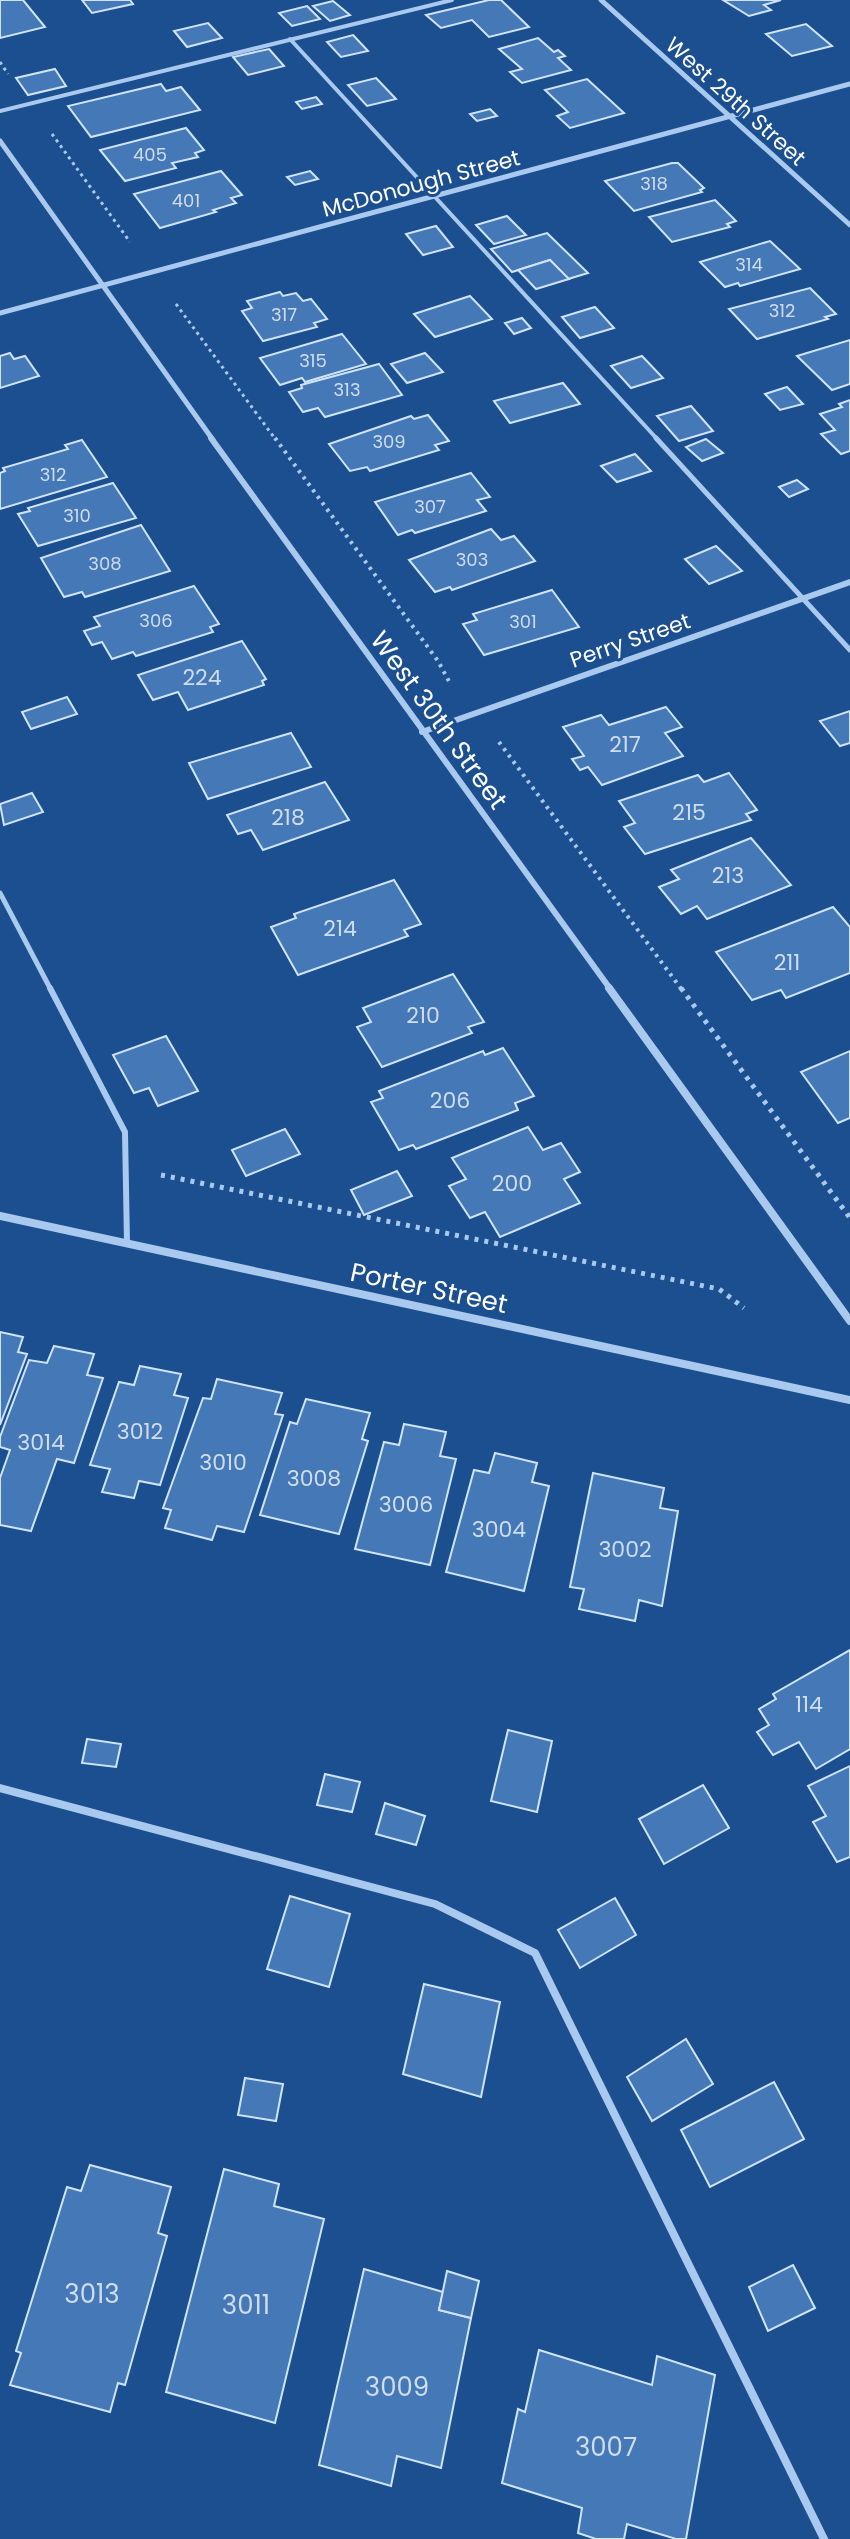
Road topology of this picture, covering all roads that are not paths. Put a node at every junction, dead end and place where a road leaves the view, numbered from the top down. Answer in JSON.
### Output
{"nodes":[{"id":1,"x":452,"y":0,"type":"edge"},
{"id":2,"x":601,"y":0,"type":"edge"},
{"id":3,"x":290,"y":39,"type":"junction"},
{"id":4,"x":850,"y":84,"type":"edge"},
{"id":5,"x":0,"y":111,"type":"edge"},
{"id":6,"x":729,"y":116,"type":"junction"},
{"id":7,"x":0,"y":141,"type":"edge"},
{"id":8,"x":435,"y":196,"type":"junction"},
{"id":9,"x":850,"y":225,"type":"edge"},
{"id":10,"x":101,"y":286,"type":"junction"},
{"id":11,"x":0,"y":313,"type":"edge"},
{"id":12,"x":850,"y":582,"type":"edge"},
{"id":13,"x":802,"y":598,"type":"junction"},
{"id":14,"x":850,"y":650,"type":"edge"},
{"id":15,"x":422,"y":732,"type":"junction"},
{"id":16,"x":0,"y":893,"type":"edge"},
{"id":17,"x":0,"y":1216,"type":"edge"},
{"id":18,"x":127,"y":1243,"type":"junction"},
{"id":19,"x":850,"y":1321,"type":"edge"},
{"id":20,"x":850,"y":1400,"type":"edge"},
{"id":21,"x":0,"y":1788,"type":"edge"},
{"id":22,"x":824,"y":2539,"type":"edge"}],
"edges":[{"from":1,"to":3,"type":"lane"},
{"from":2,"to":6,"type":"street","name":"West 29th Street"},
{"from":3,"to":5,"type":"lane"},
{"from":3,"to":8,"type":"lane"},
{"from":4,"to":6,"type":"street","name":"McDonough Street"},
{"from":6,"to":8,"type":"street","name":"McDonough Street"},
{"from":6,"to":9,"type":"street","name":"West 29th Street"},
{"from":7,"to":10,"type":"street","name":"West 30th Street"},
{"from":8,"to":10,"type":"street","name":"McDonough Street"},
{"from":8,"to":13,"type":"lane"},
{"from":10,"to":11,"type":"street","name":"McDonough Street"},
{"from":10,"to":15,"type":"street","name":"West 30th Street"},
{"from":12,"to":13,"type":"street","name":"Perry Street"},
{"from":13,"to":14,"type":"lane"},
{"from":13,"to":15,"type":"street","name":"Perry Street"},
{"from":15,"to":19,"type":"street","name":"West 30th Street"},
{"from":16,"to":18,"type":"lane"},
{"from":17,"to":18,"type":"street","name":"Porter Street"},
{"from":18,"to":20,"type":"street","name":"Porter Street"},
{"from":21,"to":22,"type":"lane"}]}
